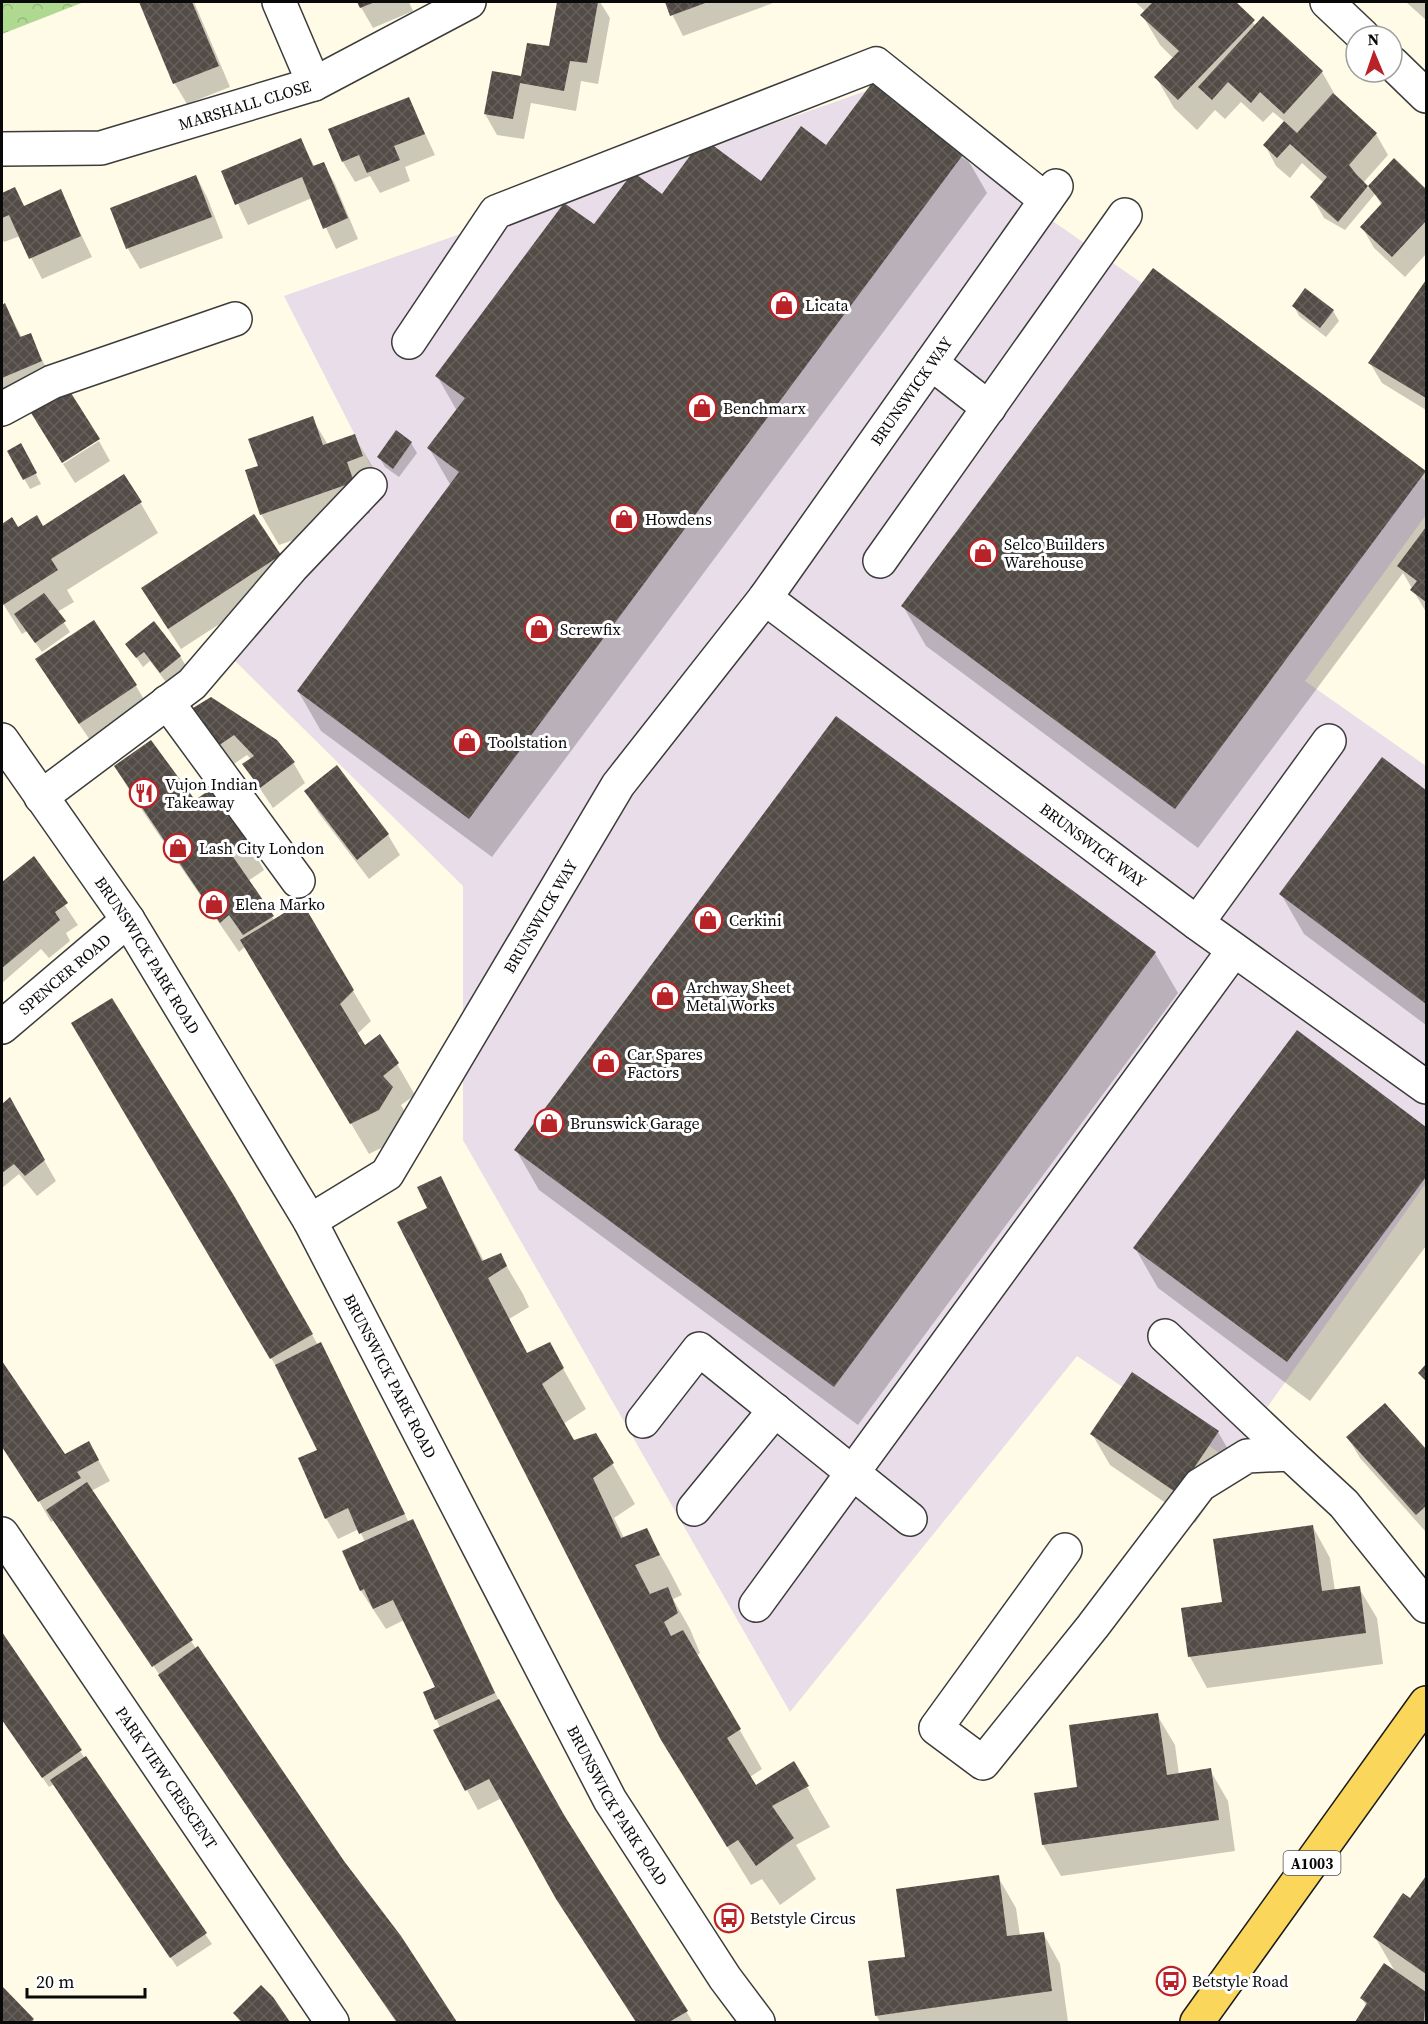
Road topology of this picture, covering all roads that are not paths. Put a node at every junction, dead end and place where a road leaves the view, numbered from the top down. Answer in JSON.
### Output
{"nodes":[{"id":1,"x":279,"y":2,"type":"edge"},
{"id":2,"x":469,"y":2,"type":"edge"},
{"id":3,"x":1327,"y":2,"type":"edge"},
{"id":4,"x":1350,"y":24,"type":"edge"},
{"id":5,"x":1404,"y":75,"type":"edge"},
{"id":6,"x":314,"y":84,"type":"junction"},
{"id":7,"x":1426,"y":96,"type":"edge"},
{"id":8,"x":2,"y":149,"type":"edge"},
{"id":9,"x":1125,"y":215,"type":"dead end"},
{"id":10,"x":235,"y":319,"type":"dead end"},
{"id":11,"x":409,"y":342,"type":"dead end"},
{"id":12,"x":931,"y":363,"type":"junction"},
{"id":13,"x":989,"y":408,"type":"junction"},
{"id":14,"x":2,"y":409,"type":"edge"},
{"id":15,"x":370,"y":485,"type":"dead end"},
{"id":16,"x":880,"y":561,"type":"dead end"},
{"id":17,"x":765,"y":598,"type":"junction"},
{"id":18,"x":168,"y":702,"type":"junction"},
{"id":19,"x":2,"y":740,"type":"edge"},
{"id":20,"x":1329,"y":741,"type":"dead end"},
{"id":21,"x":41,"y":797,"type":"junction"},
{"id":22,"x":298,"y":881,"type":"dead end"},
{"id":23,"x":128,"y":920,"type":"junction"},
{"id":24,"x":1197,"y":923,"type":"junction"},
{"id":25,"x":1234,"y":950,"type":"junction"},
{"id":26,"x":2,"y":1027,"type":"edge"},
{"id":27,"x":1426,"y":1087,"type":"edge"},
{"id":28,"x":310,"y":1221,"type":"junction"},
{"id":29,"x":1165,"y":1336,"type":"dead end"},
{"id":30,"x":775,"y":1410,"type":"junction"},
{"id":31,"x":643,"y":1421,"type":"dead end"},
{"id":32,"x":1290,"y":1454,"type":"junction"},
{"id":33,"x":854,"y":1474,"type":"junction"},
{"id":34,"x":694,"y":1509,"type":"dead end"},
{"id":35,"x":910,"y":1519,"type":"dead end"},
{"id":36,"x":2,"y":1533,"type":"edge"},
{"id":37,"x":1065,"y":1550,"type":"dead end"},
{"id":38,"x":756,"y":1605,"type":"dead end"},
{"id":39,"x":1426,"y":1606,"type":"edge"},
{"id":40,"x":1426,"y":1703,"type":"edge"},
{"id":41,"x":332,"y":2022,"type":"edge"},
{"id":42,"x":758,"y":2022,"type":"edge"},
{"id":43,"x":1197,"y":2022,"type":"edge"}],
"edges":[{"from":1,"to":6,"type":"street"},
{"from":2,"to":6,"type":"street","name":"MARSHALL CLOSE"},
{"from":3,"to":4,"type":"street"},
{"from":5,"to":7,"type":"street"},
{"from":6,"to":8,"type":"street","name":"MARSHALL CLOSE"},
{"from":9,"to":13,"type":"street"},
{"from":10,"to":14,"type":"street"},
{"from":11,"to":12,"type":"street","name":"BRUNSWICK WAY"},
{"from":12,"to":13,"type":"street"},
{"from":12,"to":17,"type":"street","name":"BRUNSWICK WAY"},
{"from":13,"to":16,"type":"street"},
{"from":15,"to":18,"type":"street"},
{"from":17,"to":24,"type":"street","name":"BRUNSWICK WAY"},
{"from":17,"to":28,"type":"street","name":"BRUNSWICK WAY"},
{"from":18,"to":21,"type":"street"},
{"from":18,"to":22,"type":"street"},
{"from":19,"to":21,"type":"street","name":"BRUNSWICK PARK ROAD"},
{"from":20,"to":24,"type":"street"},
{"from":21,"to":23,"type":"street","name":"BRUNSWICK PARK ROAD"},
{"from":23,"to":26,"type":"street","name":"SPENCER ROAD"},
{"from":23,"to":28,"type":"street","name":"BRUNSWICK PARK ROAD"},
{"from":24,"to":25,"type":"street","name":"BRUNSWICK WAY"},
{"from":25,"to":27,"type":"street","name":"BRUNSWICK WAY"},
{"from":25,"to":33,"type":"street"},
{"from":28,"to":42,"type":"street","name":"BRUNSWICK PARK ROAD"},
{"from":29,"to":32,"type":"street"},
{"from":30,"to":31,"type":"street"},
{"from":30,"to":33,"type":"street"},
{"from":30,"to":34,"type":"street"},
{"from":32,"to":37,"type":"street"},
{"from":32,"to":39,"type":"street"},
{"from":33,"to":35,"type":"street"},
{"from":33,"to":38,"type":"street"},
{"from":36,"to":41,"type":"street","name":"PARK VIEW CRESCENT"},
{"from":40,"to":43,"type":"main road","number":"A1003"}]}
